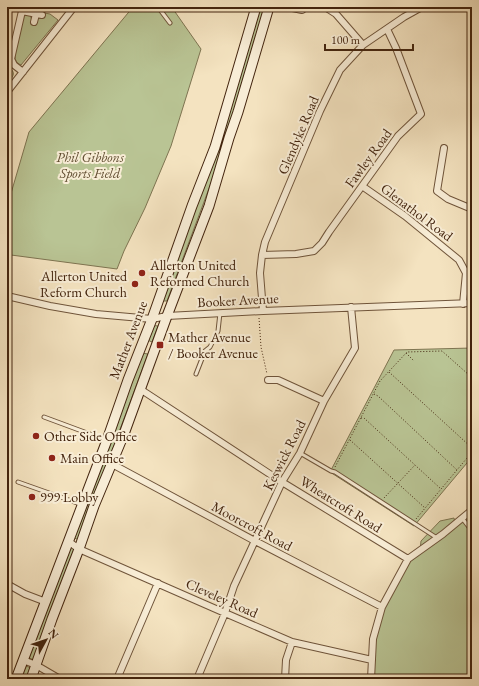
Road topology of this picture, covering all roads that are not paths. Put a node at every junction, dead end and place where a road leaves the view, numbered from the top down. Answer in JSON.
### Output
{"nodes":[{"id":1,"x":74,"y":7,"type":"edge"},
{"id":2,"x":158,"y":7,"type":"edge"},
{"id":3,"x":256,"y":7,"type":"edge"},
{"id":4,"x":269,"y":7,"type":"edge"},
{"id":5,"x":288,"y":7,"type":"edge"},
{"id":6,"x":306,"y":7,"type":"edge"},
{"id":7,"x":325,"y":7,"type":"edge"},
{"id":8,"x":422,"y":7,"type":"edge"},
{"id":9,"x":34,"y":22,"type":"dead end"},
{"id":10,"x":170,"y":23,"type":"dead end"},
{"id":11,"x":387,"y":29,"type":"junction"},
{"id":12,"x":363,"y":45,"type":"junction"},
{"id":13,"x":23,"y":72,"type":"junction"},
{"id":14,"x":7,"y":92,"type":"edge"},
{"id":15,"x":444,"y":148,"type":"dead end"},
{"id":16,"x":362,"y":186,"type":"junction"},
{"id":17,"x":472,"y":209,"type":"edge"},
{"id":18,"x":262,"y":255,"type":"junction"},
{"id":19,"x":7,"y":296,"type":"edge"},
{"id":20,"x":463,"y":304,"type":"junction"},
{"id":21,"x":472,"y":304,"type":"edge"},
{"id":22,"x":351,"y":307,"type":"junction"},
{"id":23,"x":261,"y":311,"type":"junction"},
{"id":24,"x":220,"y":313,"type":"junction"},
{"id":25,"x":167,"y":316,"type":"junction"},
{"id":26,"x":152,"y":318,"type":"junction"},
{"id":27,"x":196,"y":374,"type":"dead end"},
{"id":28,"x":268,"y":380,"type":"road end"},
{"id":29,"x":140,"y":389,"type":"junction"},
{"id":30,"x":324,"y":401,"type":"junction"},
{"id":31,"x":44,"y":417,"type":"dead end"},
{"id":32,"x":107,"y":440,"type":"junction"},
{"id":33,"x":300,"y":453,"type":"junction"},
{"id":34,"x":112,"y":464,"type":"junction"},
{"id":35,"x":18,"y":482,"type":"dead end"},
{"id":36,"x":282,"y":482,"type":"junction"},
{"id":37,"x":82,"y":504,"type":"junction"},
{"id":38,"x":472,"y":510,"type":"edge"},
{"id":39,"x":462,"y":518,"type":"junction"},
{"id":40,"x":472,"y":529,"type":"edge"},
{"id":41,"x":437,"y":538,"type":"junction"},
{"id":42,"x":68,"y":541,"type":"junction"},
{"id":43,"x":255,"y":541,"type":"junction"},
{"id":44,"x":79,"y":549,"type":"junction"},
{"id":45,"x":408,"y":559,"type":"junction"},
{"id":46,"x":158,"y":583,"type":"junction"},
{"id":47,"x":7,"y":584,"type":"edge"},
{"id":48,"x":46,"y":602,"type":"junction"},
{"id":49,"x":382,"y":607,"type":"junction"},
{"id":50,"x":225,"y":613,"type":"junction"},
{"id":51,"x":292,"y":642,"type":"junction"},
{"id":52,"x":23,"y":660,"type":"junction"},
{"id":53,"x":372,"y":660,"type":"junction"},
{"id":54,"x":36,"y":665,"type":"junction"},
{"id":55,"x":16,"y":679,"type":"edge"},
{"id":56,"x":31,"y":679,"type":"edge"},
{"id":57,"x":60,"y":679,"type":"edge"},
{"id":58,"x":117,"y":679,"type":"edge"},
{"id":59,"x":197,"y":679,"type":"edge"},
{"id":60,"x":286,"y":679,"type":"edge"},
{"id":61,"x":371,"y":679,"type":"edge"}],
"edges":[{"from":1,"to":13,"type":"street"},
{"from":2,"to":10,"type":"lane"},
{"from":3,"to":26,"type":"main road","name":"Mather Avenue"},
{"from":4,"to":25,"type":"main road","name":"Mather Avenue"},
{"from":5,"to":6,"type":"street"},
{"from":7,"to":12,"type":"street"},
{"from":8,"to":11,"type":"street","name":"Glendyke Road"},
{"from":9,"to":13,"type":"street"},
{"from":11,"to":12,"type":"street","name":"Glendyke Road"},
{"from":11,"to":16,"type":"street","name":"Fawley Road"},
{"from":12,"to":18,"type":"street","name":"Glendyke Road"},
{"from":13,"to":14,"type":"street"},
{"from":15,"to":17,"type":"street"},
{"from":16,"to":18,"type":"street","name":"Fawley Road"},
{"from":16,"to":20,"type":"street","name":"Glenathol Road"},
{"from":18,"to":23,"type":"street","name":"Glendyke Road"},
{"from":19,"to":26,"type":"street","name":"Booker Avenue"},
{"from":20,"to":21,"type":"street","name":"Booker Avenue"},
{"from":20,"to":22,"type":"street","name":"Booker Avenue"},
{"from":22,"to":23,"type":"street","name":"Booker Avenue"},
{"from":22,"to":30,"type":"street","name":"Keswick Road"},
{"from":23,"to":24,"type":"street","name":"Booker Avenue"},
{"from":24,"to":25,"type":"street","name":"Booker Avenue"},
{"from":24,"to":27,"type":"lane"},
{"from":25,"to":26,"type":"street","name":"Booker Avenue"},
{"from":25,"to":29,"type":"main road","name":"Mather Avenue"},
{"from":26,"to":32,"type":"main road","name":"Mather Avenue"},
{"from":28,"to":30,"type":"street"},
{"from":29,"to":34,"type":"main road","name":"Mather Avenue"},
{"from":29,"to":36,"type":"street","name":"Wheatcroft Road"},
{"from":30,"to":33,"type":"street","name":"Keswick Road"},
{"from":31,"to":32,"type":"lane"},
{"from":32,"to":37,"type":"main road","name":"Mather Avenue"},
{"from":33,"to":36,"type":"street","name":"Keswick Road"},
{"from":33,"to":41,"type":"lane"},
{"from":34,"to":43,"type":"street","name":"Moorcroft Road"},
{"from":34,"to":44,"type":"main road","name":"Mather Avenue"},
{"from":35,"to":37,"type":"lane"},
{"from":36,"to":43,"type":"street","name":"Keswick Road"},
{"from":36,"to":45,"type":"street","name":"Wheatcroft Road"},
{"from":37,"to":42,"type":"main road","name":"Mather Avenue"},
{"from":38,"to":39,"type":"street"},
{"from":39,"to":40,"type":"lane"},
{"from":39,"to":41,"type":"street"},
{"from":41,"to":45,"type":"street"},
{"from":42,"to":44,"type":"street","name":"Cleveley Road"},
{"from":42,"to":48,"type":"main road","name":"Mather Avenue"},
{"from":43,"to":49,"type":"street","name":"Moorcroft Road"},
{"from":43,"to":50,"type":"street","name":"Keswick Road"},
{"from":44,"to":46,"type":"street","name":"Cleveley Road"},
{"from":44,"to":54,"type":"main road","name":"Mather Avenue"},
{"from":45,"to":49,"type":"street"},
{"from":46,"to":50,"type":"street","name":"Cleveley Road"},
{"from":46,"to":58,"type":"street"},
{"from":47,"to":48,"type":"street"},
{"from":48,"to":52,"type":"main road","name":"Mather Avenue"},
{"from":49,"to":53,"type":"street"},
{"from":50,"to":51,"type":"street","name":"Cleveley Road"},
{"from":50,"to":59,"type":"street","name":"Keswick Road"},
{"from":51,"to":53,"type":"street","name":"Cleveley Road"},
{"from":51,"to":60,"type":"street"},
{"from":52,"to":54,"type":"street"},
{"from":52,"to":55,"type":"main road","name":"Mather Avenue"},
{"from":53,"to":61,"type":"street"},
{"from":54,"to":56,"type":"main road","name":"Mather Avenue"},
{"from":54,"to":57,"type":"street"}]}
